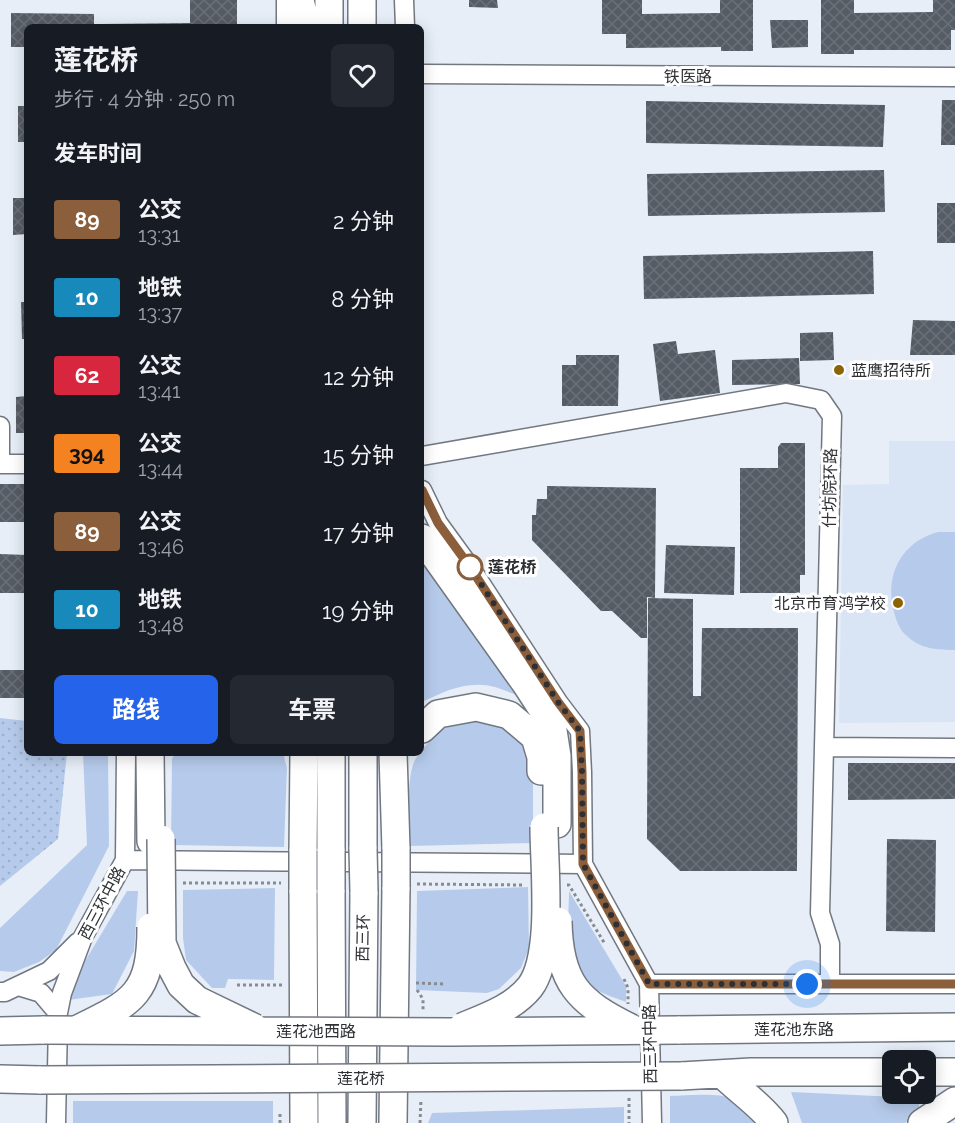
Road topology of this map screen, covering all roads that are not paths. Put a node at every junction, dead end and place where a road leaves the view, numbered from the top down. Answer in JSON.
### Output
{"nodes":[{"id":1,"x":286,"y":0,"type":"edge"},
{"id":2,"x":300,"y":0,"type":"edge"},
{"id":3,"x":329,"y":0,"type":"edge"},
{"id":4,"x":404,"y":0,"type":"edge"},
{"id":5,"x":286,"y":24,"type":"edge"},
{"id":6,"x":305,"y":24,"type":"edge"},
{"id":7,"x":329,"y":24,"type":"edge"},
{"id":8,"x":405,"y":24,"type":"edge"},
{"id":9,"x":424,"y":74,"type":"edge"},
{"id":10,"x":955,"y":77,"type":"edge"},
{"id":11,"x":0,"y":426,"type":"edge"},
{"id":12,"x":424,"y":456,"type":"edge"},
{"id":13,"x":0,"y":464,"type":"edge"},
{"id":14,"x":24,"y":464,"type":"edge"},
{"id":15,"x":424,"y":494,"type":"edge"},
{"id":16,"x":424,"y":541,"type":"edge"},
{"id":17,"x":424,"y":727,"type":"edge"},
{"id":18,"x":825,"y":747,"type":"junction"},
{"id":19,"x":955,"y":748,"type":"edge"},
{"id":20,"x":126,"y":756,"type":"edge"},
{"id":21,"x":150,"y":756,"type":"edge"},
{"id":22,"x":165,"y":756,"type":"edge"},
{"id":23,"x":293,"y":756,"type":"edge"},
{"id":24,"x":304,"y":756,"type":"edge"},
{"id":25,"x":331,"y":756,"type":"edge"},
{"id":26,"x":363,"y":756,"type":"edge"},
{"id":27,"x":397,"y":759,"type":"edge"},
{"id":28,"x":304,"y":797,"type":"junction"},
{"id":29,"x":550,"y":825,"type":"junction"},
{"id":30,"x":156,"y":840,"type":"junction"},
{"id":31,"x":125,"y":860,"type":"junction"},
{"id":32,"x":583,"y":864,"type":"junction"},
{"id":33,"x":83,"y":937,"type":"junction"},
{"id":34,"x":649,"y":984,"type":"junction"},
{"id":35,"x":830,"y":984,"type":"junction"},
{"id":36,"x":955,"y":984,"type":"edge"},
{"id":37,"x":18,"y":986,"type":"junction"},
{"id":38,"x":0,"y":992,"type":"edge"},
{"id":39,"x":58,"y":1025,"type":"junction"},
{"id":40,"x":955,"y":1027,"type":"edge"},
{"id":41,"x":632,"y":1029,"type":"junction"},
{"id":42,"x":0,"y":1031,"type":"edge"},
{"id":43,"x":262,"y":1031,"type":"junction"},
{"id":44,"x":450,"y":1032,"type":"junction"},
{"id":45,"x":882,"y":1072,"type":"edge"},
{"id":46,"x":936,"y":1072,"type":"edge"},
{"id":47,"x":955,"y":1072,"type":"edge"},
{"id":48,"x":722,"y":1074,"type":"junction"},
{"id":49,"x":0,"y":1079,"type":"edge"},
{"id":50,"x":955,"y":1101,"type":"edge"},
{"id":51,"x":56,"y":1123,"type":"edge"},
{"id":52,"x":304,"y":1123,"type":"edge"},
{"id":53,"x":332,"y":1123,"type":"edge"},
{"id":54,"x":362,"y":1123,"type":"edge"},
{"id":55,"x":393,"y":1123,"type":"edge"},
{"id":56,"x":652,"y":1123,"type":"edge"},
{"id":57,"x":774,"y":1123,"type":"edge"},
{"id":58,"x":922,"y":1123,"type":"edge"}],
"edges":[{"from":1,"to":5,"type":"street"},
{"from":2,"to":6,"type":"highway"},
{"from":3,"to":7,"type":"highway"},
{"from":4,"to":8,"type":"street"},
{"from":9,"to":10,"type":"street","name":"铁医路"},
{"from":11,"to":13,"type":"street"},
{"from":12,"to":18,"type":"street","name":"什坊院环路"},
{"from":13,"to":14,"type":"street"},
{"from":15,"to":32,"type":"street","name":"西三环中路"},
{"from":16,"to":29,"type":"highway"},
{"from":17,"to":29,"type":"highway"},
{"from":18,"to":19,"type":"street"},
{"from":18,"to":35,"type":"street","name":"什坊院环路"},
{"from":20,"to":31,"type":"street","name":"西三环中路"},
{"from":21,"to":30,"type":"highway"},
{"from":22,"to":30,"type":"highway"},
{"from":23,"to":28,"type":"highway"},
{"from":24,"to":28,"type":"highway"},
{"from":25,"to":53,"type":"highway","name":"西三环","bridge":true},
{"from":26,"to":54,"type":"highway","name":"西三环","bridge":true},
{"from":27,"to":55,"type":"highway","bridge":true},
{"from":28,"to":52,"type":"highway","bridge":true},
{"from":29,"to":41,"type":"highway","bridge":true},
{"from":29,"to":44,"type":"highway","bridge":true},
{"from":30,"to":39,"type":"highway","bridge":true},
{"from":30,"to":43,"type":"highway","bridge":true},
{"from":31,"to":32,"type":"street"},
{"from":31,"to":33,"type":"street","name":"西三环中路"},
{"from":32,"to":34,"type":"street","name":"西三环中路"},
{"from":33,"to":37,"type":"street"},
{"from":33,"to":39,"type":"street","name":"西三环中路"},
{"from":34,"to":35,"type":"street"},
{"from":34,"to":56,"type":"street","name":"西三环中路"},
{"from":35,"to":36,"type":"street"},
{"from":37,"to":38,"type":"street"},
{"from":37,"to":39,"type":"street"},
{"from":39,"to":42,"type":"highway","name":"莲花池西路"},
{"from":39,"to":43,"type":"highway","name":"莲花池西路","bridge":true},
{"from":39,"to":51,"type":"street","name":"西三环中路"},
{"from":40,"to":41,"type":"highway","name":"莲花池东路","bridge":true},
{"from":41,"to":44,"type":"highway","name":"莲花池西路","bridge":true},
{"from":43,"to":44,"type":"highway","name":"莲花池西路","bridge":true},
{"from":45,"to":48,"type":"highway"},
{"from":46,"to":47,"type":"highway"},
{"from":48,"to":49,"type":"highway","name":"莲花桥","bridge":true},
{"from":48,"to":57,"type":"highway"},
{"from":50,"to":58,"type":"highway"}]}
